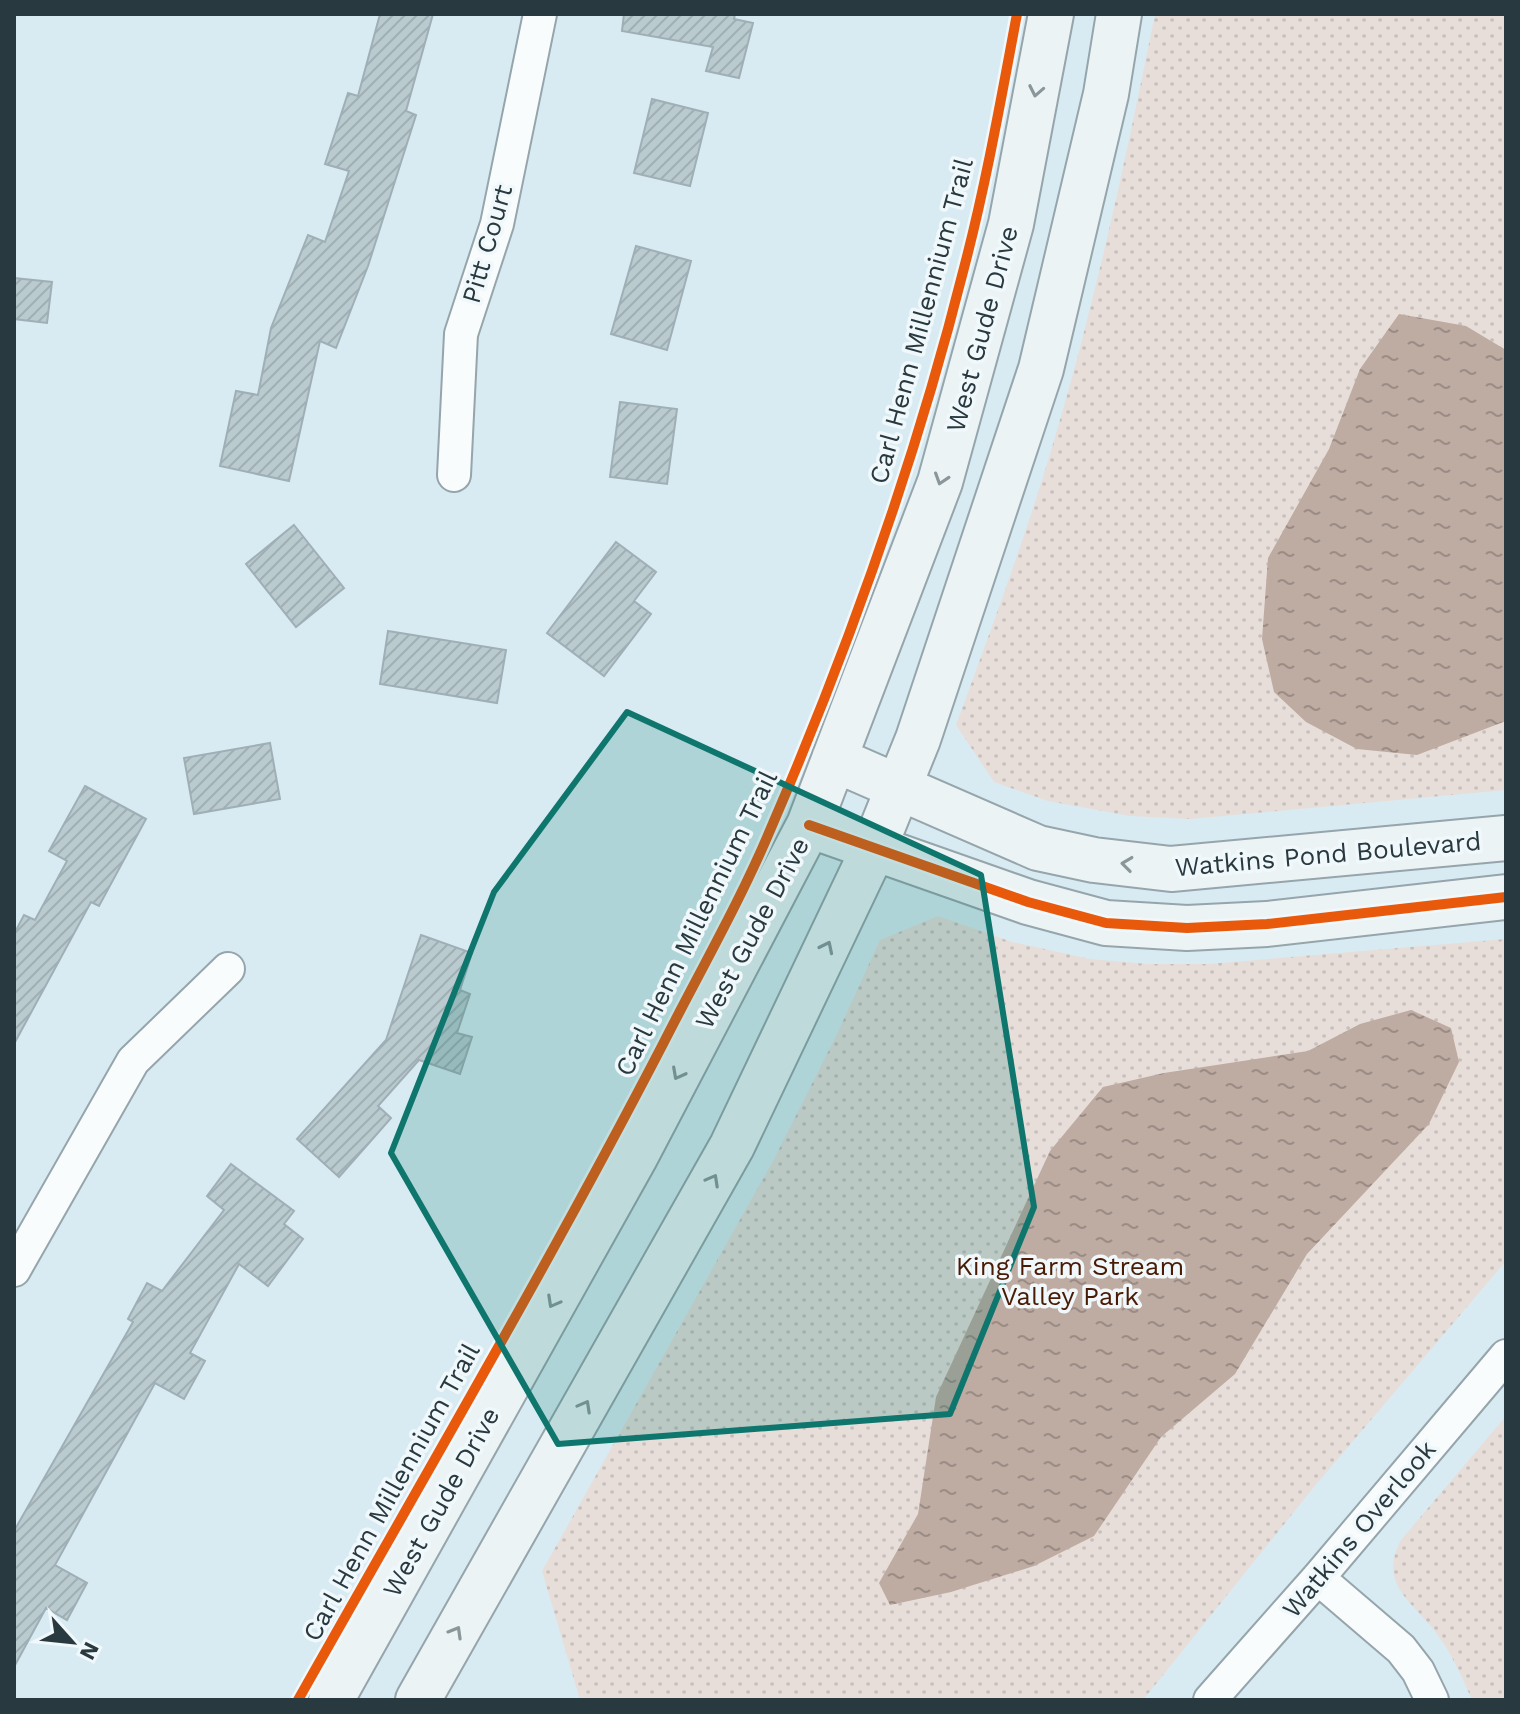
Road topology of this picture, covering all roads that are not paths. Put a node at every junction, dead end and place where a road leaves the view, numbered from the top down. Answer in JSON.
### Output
{"nodes":[{"id":1,"x":540,"y":14,"type":"edge"},
{"id":2,"x":1051,"y":14,"type":"edge"},
{"id":3,"x":1119,"y":14,"type":"edge"},
{"id":4,"x":454,"y":475,"type":"dead end"},
{"id":5,"x":834,"y":759,"type":"junction"},
{"id":6,"x":899,"y":788,"type":"junction"},
{"id":7,"x":809,"y":825,"type":"junction"},
{"id":8,"x":1504,"y":838,"type":"edge"},
{"id":9,"x":874,"y":848,"type":"junction"},
{"id":10,"x":1504,"y":897,"type":"edge"},
{"id":11,"x":228,"y":969,"type":"dead end"},
{"id":12,"x":14,"y":1270,"type":"edge"},
{"id":13,"x":1506,"y":1356,"type":"edge"},
{"id":14,"x":1318,"y":1578,"type":"junction"},
{"id":15,"x":331,"y":1700,"type":"edge"},
{"id":16,"x":418,"y":1700,"type":"edge"},
{"id":17,"x":1210,"y":1700,"type":"edge"},
{"id":18,"x":1432,"y":1700,"type":"edge"}],
"edges":[{"from":1,"to":4,"type":"street","name":"Pitt Court"},
{"from":2,"to":5,"type":"main road","name":"West Gude Drive","one_way":true},
{"from":3,"to":6,"type":"main road"},
{"from":5,"to":6,"type":"main road","name":"Watkins Pond Boulevard"},
{"from":5,"to":7,"type":"main road","name":"West Gude Drive"},
{"from":8,"to":6,"type":"main road","name":"Watkins Pond Boulevard","one_way":true},
{"from":6,"to":9,"type":"main road"},
{"from":7,"to":9,"type":"main road"},
{"from":7,"to":15,"type":"main road","name":"West Gude Drive","one_way":true},
{"from":9,"to":10,"type":"main road"},
{"from":16,"to":9,"type":"main road","one_way":true},
{"from":11,"to":12,"type":"street"},
{"from":13,"to":14,"type":"street","name":"Watkins Overlook"},
{"from":14,"to":17,"type":"street","name":"Watkins Overlook"},
{"from":14,"to":18,"type":"street"}]}
